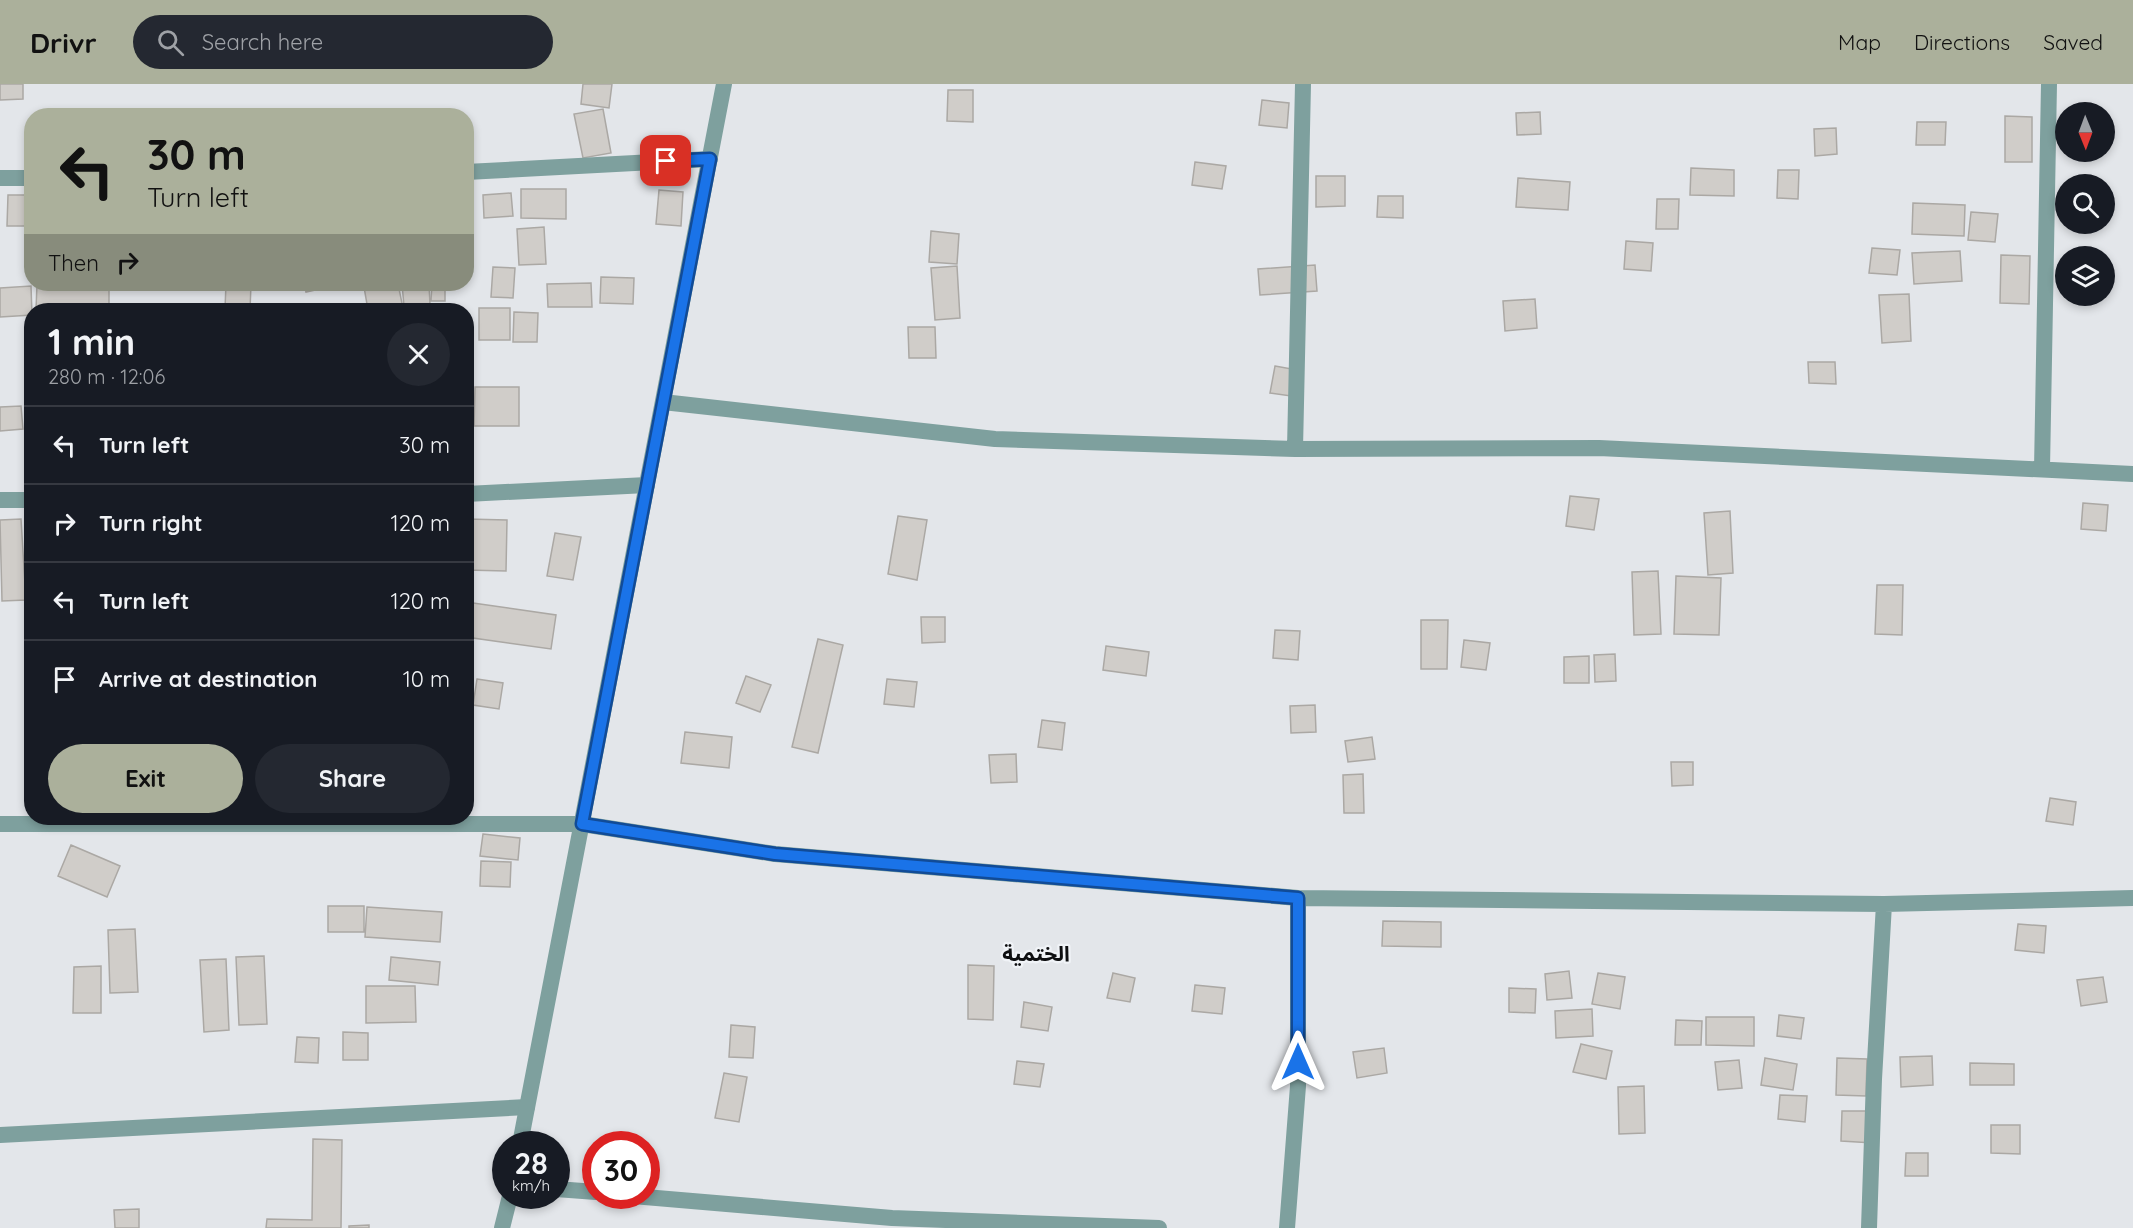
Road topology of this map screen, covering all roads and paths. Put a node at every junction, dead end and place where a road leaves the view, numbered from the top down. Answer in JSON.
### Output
{"nodes":[{"id":1,"x":724,"y":84,"type":"edge"},
{"id":2,"x":1303,"y":84,"type":"edge"},
{"id":3,"x":2049,"y":84,"type":"edge"},
{"id":4,"x":710,"y":159,"type":"junction"},
{"id":5,"x":474,"y":172,"type":"edge"},
{"id":6,"x":0,"y":178,"type":"edge"},
{"id":7,"x":24,"y":178,"type":"edge"},
{"id":8,"x":663,"y":402,"type":"junction"},
{"id":9,"x":1295,"y":449,"type":"junction"},
{"id":10,"x":2042,"y":469,"type":"junction"},
{"id":11,"x":2133,"y":474,"type":"edge"},
{"id":12,"x":647,"y":485,"type":"junction"},
{"id":13,"x":474,"y":494,"type":"edge"},
{"id":14,"x":0,"y":500,"type":"edge"},
{"id":15,"x":24,"y":500,"type":"edge"},
{"id":16,"x":0,"y":824,"type":"edge"},
{"id":17,"x":24,"y":824,"type":"edge"},
{"id":18,"x":474,"y":824,"type":"edge"},
{"id":19,"x":582,"y":824,"type":"junction"},
{"id":20,"x":1298,"y":898,"type":"junction"},
{"id":21,"x":2133,"y":898,"type":"edge"},
{"id":22,"x":1884,"y":904,"type":"junction"},
{"id":23,"x":527,"y":1107,"type":"junction"},
{"id":24,"x":522,"y":1131,"type":"edge"},
{"id":25,"x":0,"y":1136,"type":"edge"},
{"id":26,"x":660,"y":1198,"type":"edge"},
{"id":27,"x":507,"y":1209,"type":"edge"},
{"id":28,"x":502,"y":1228,"type":"edge"},
{"id":29,"x":1159,"y":1228,"type":"edge"},
{"id":30,"x":1287,"y":1228,"type":"edge"},
{"id":31,"x":1869,"y":1228,"type":"edge"}],
"edges":[{"from":1,"to":4,"type":"street"},
{"from":2,"to":9,"type":"street"},
{"from":3,"to":10,"type":"street"},
{"from":4,"to":5,"type":"street"},
{"from":4,"to":8,"type":"street"},
{"from":6,"to":7,"type":"street"},
{"from":8,"to":9,"type":"street"},
{"from":8,"to":12,"type":"street"},
{"from":9,"to":10,"type":"street"},
{"from":10,"to":11,"type":"street"},
{"from":12,"to":13,"type":"street"},
{"from":12,"to":19,"type":"street"},
{"from":14,"to":15,"type":"street"},
{"from":16,"to":17,"type":"street"},
{"from":18,"to":19,"type":"street"},
{"from":19,"to":20,"type":"street"},
{"from":19,"to":23,"type":"street"},
{"from":20,"to":22,"type":"street"},
{"from":20,"to":30,"type":"street"},
{"from":21,"to":22,"type":"street"},
{"from":22,"to":31,"type":"street"},
{"from":23,"to":24,"type":"street"},
{"from":23,"to":25,"type":"street"},
{"from":26,"to":29,"type":"street"},
{"from":27,"to":28,"type":"street"}]}
